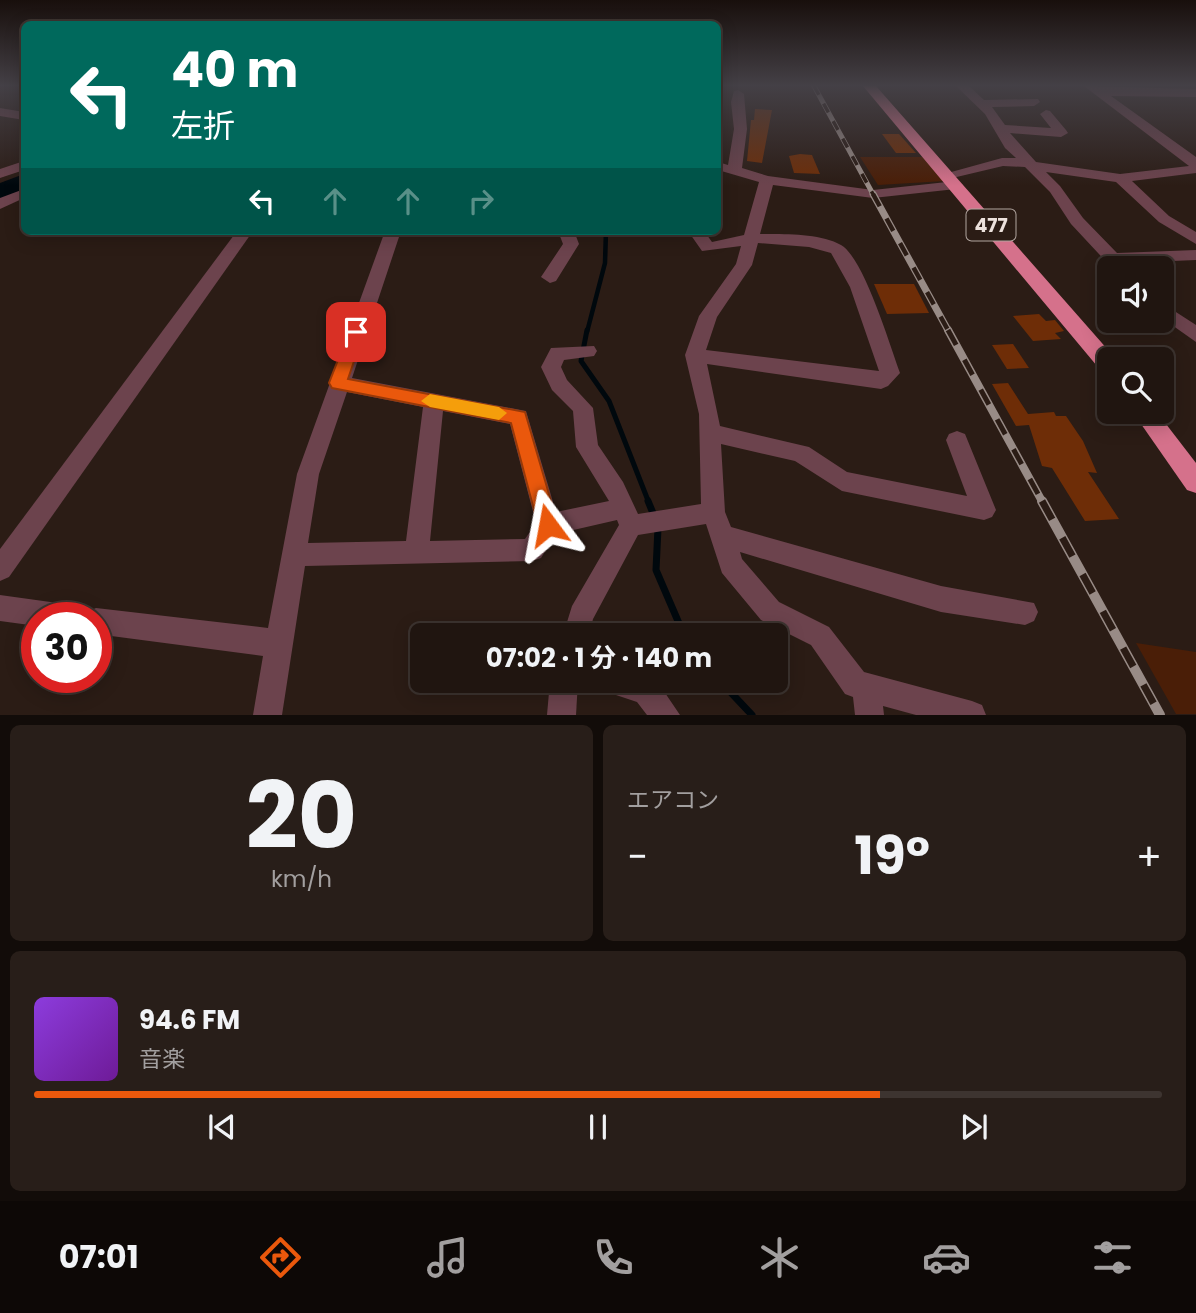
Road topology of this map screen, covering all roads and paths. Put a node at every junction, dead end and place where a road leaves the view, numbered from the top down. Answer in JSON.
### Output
{"nodes":[{"id":1,"x":739,"y":119,"type":"edge"},
{"id":2,"x":899,"y":119,"type":"edge"},
{"id":3,"x":993,"y":119,"type":"edge"},
{"id":4,"x":1050,"y":119,"type":"edge"},
{"id":5,"x":1134,"y":119,"type":"edge"},
{"id":6,"x":1000,"y":129,"type":"junction"},
{"id":7,"x":1028,"y":164,"type":"junction"},
{"id":8,"x":21,"y":166,"type":"edge"},
{"id":9,"x":721,"y":167,"type":"edge"},
{"id":10,"x":1196,"y":167,"type":"edge"},
{"id":11,"x":735,"y":170,"type":"junction"},
{"id":12,"x":0,"y":174,"type":"edge"},
{"id":13,"x":1120,"y":178,"type":"junction"},
{"id":14,"x":767,"y":180,"type":"junction"},
{"id":15,"x":953,"y":181,"type":"junction"},
{"id":16,"x":21,"y":194,"type":"edge"},
{"id":17,"x":0,"y":204,"type":"edge"},
{"id":18,"x":242,"y":235,"type":"edge"},
{"id":19,"x":392,"y":235,"type":"edge"},
{"id":20,"x":568,"y":235,"type":"edge"},
{"id":21,"x":699,"y":235,"type":"edge"},
{"id":22,"x":750,"y":239,"type":"junction"},
{"id":23,"x":1196,"y":239,"type":"edge"},
{"id":24,"x":1196,"y":255,"type":"edge"},
{"id":25,"x":1110,"y":256,"type":"edge"},
{"id":26,"x":1174,"y":257,"type":"edge"},
{"id":27,"x":550,"y":278,"type":"dead end"},
{"id":28,"x":1174,"y":318,"type":"edge"},
{"id":29,"x":1196,"y":335,"type":"edge"},
{"id":30,"x":580,"y":351,"type":"dead end"},
{"id":31,"x":1097,"y":351,"type":"edge"},
{"id":32,"x":695,"y":355,"type":"junction"},
{"id":33,"x":338,"y":383,"type":"junction"},
{"id":34,"x":434,"y":401,"type":"junction"},
{"id":35,"x":1153,"y":424,"type":"edge"},
{"id":36,"x":711,"y":433,"type":"junction"},
{"id":37,"x":957,"y":440,"type":"dead end"},
{"id":38,"x":1196,"y":482,"type":"edge"},
{"id":39,"x":633,"y":520,"type":"junction"},
{"id":40,"x":718,"y":524,"type":"junction"},
{"id":41,"x":548,"y":525,"type":"junction"},
{"id":42,"x":417,"y":553,"type":"junction"},
{"id":43,"x":292,"y":555,"type":"junction"},
{"id":44,"x":0,"y":569,"type":"edge"},
{"id":45,"x":0,"y":608,"type":"edge"},
{"id":46,"x":21,"y":611,"type":"edge"},
{"id":47,"x":1025,"y":612,"type":"dead end"},
{"id":48,"x":112,"y":623,"type":"edge"},
{"id":49,"x":579,"y":623,"type":"edge"},
{"id":50,"x":279,"y":641,"type":"junction"},
{"id":51,"x":866,"y":686,"type":"junction"},
{"id":52,"x":563,"y":693,"type":"edge"},
{"id":53,"x":648,"y":693,"type":"edge"},
{"id":54,"x":267,"y":715,"type":"edge"},
{"id":55,"x":561,"y":715,"type":"edge"},
{"id":56,"x":666,"y":715,"type":"edge"},
{"id":57,"x":870,"y":715,"type":"edge"},
{"id":58,"x":972,"y":715,"type":"edge"}],
"edges":[{"from":1,"to":11,"type":"street"},
{"from":2,"to":15,"type":"highway","number":"477"},
{"from":3,"to":6,"type":"street"},
{"from":4,"to":6,"type":"street"},
{"from":5,"to":10,"type":"street"},
{"from":6,"to":7,"type":"street"},
{"from":7,"to":13,"type":"street"},
{"from":7,"to":15,"type":"street"},
{"from":7,"to":25,"type":"street"},
{"from":8,"to":12,"type":"street"},
{"from":9,"to":11,"type":"street"},
{"from":10,"to":13,"type":"street"},
{"from":11,"to":14,"type":"street"},
{"from":13,"to":23,"type":"street"},
{"from":14,"to":15,"type":"street"},
{"from":14,"to":22,"type":"street"},
{"from":15,"to":31,"type":"highway","number":"477"},
{"from":16,"to":17,"type":"street"},
{"from":18,"to":44,"type":"street"},
{"from":19,"to":33,"type":"street"},
{"from":20,"to":27,"type":"street"},
{"from":21,"to":22,"type":"street"},
{"from":22,"to":32,"type":"street"},
{"from":22,"to":32,"type":"street"},
{"from":24,"to":26,"type":"street"},
{"from":28,"to":29,"type":"street"},
{"from":30,"to":39,"type":"street"},
{"from":32,"to":36,"type":"street"},
{"from":33,"to":34,"type":"street"},
{"from":33,"to":43,"type":"street"},
{"from":34,"to":41,"type":"street"},
{"from":34,"to":42,"type":"street"},
{"from":35,"to":38,"type":"highway"},
{"from":36,"to":37,"type":"street"},
{"from":36,"to":40,"type":"street"},
{"from":39,"to":40,"type":"street"},
{"from":39,"to":41,"type":"street"},
{"from":39,"to":49,"type":"street"},
{"from":40,"to":47,"type":"street"},
{"from":40,"to":51,"type":"street"},
{"from":41,"to":42,"type":"street"},
{"from":42,"to":43,"type":"street"},
{"from":43,"to":50,"type":"street"},
{"from":45,"to":46,"type":"street"},
{"from":48,"to":50,"type":"street"},
{"from":50,"to":54,"type":"street"},
{"from":51,"to":57,"type":"street"},
{"from":51,"to":58,"type":"street"},
{"from":52,"to":55,"type":"street"},
{"from":53,"to":56,"type":"street"}]}
